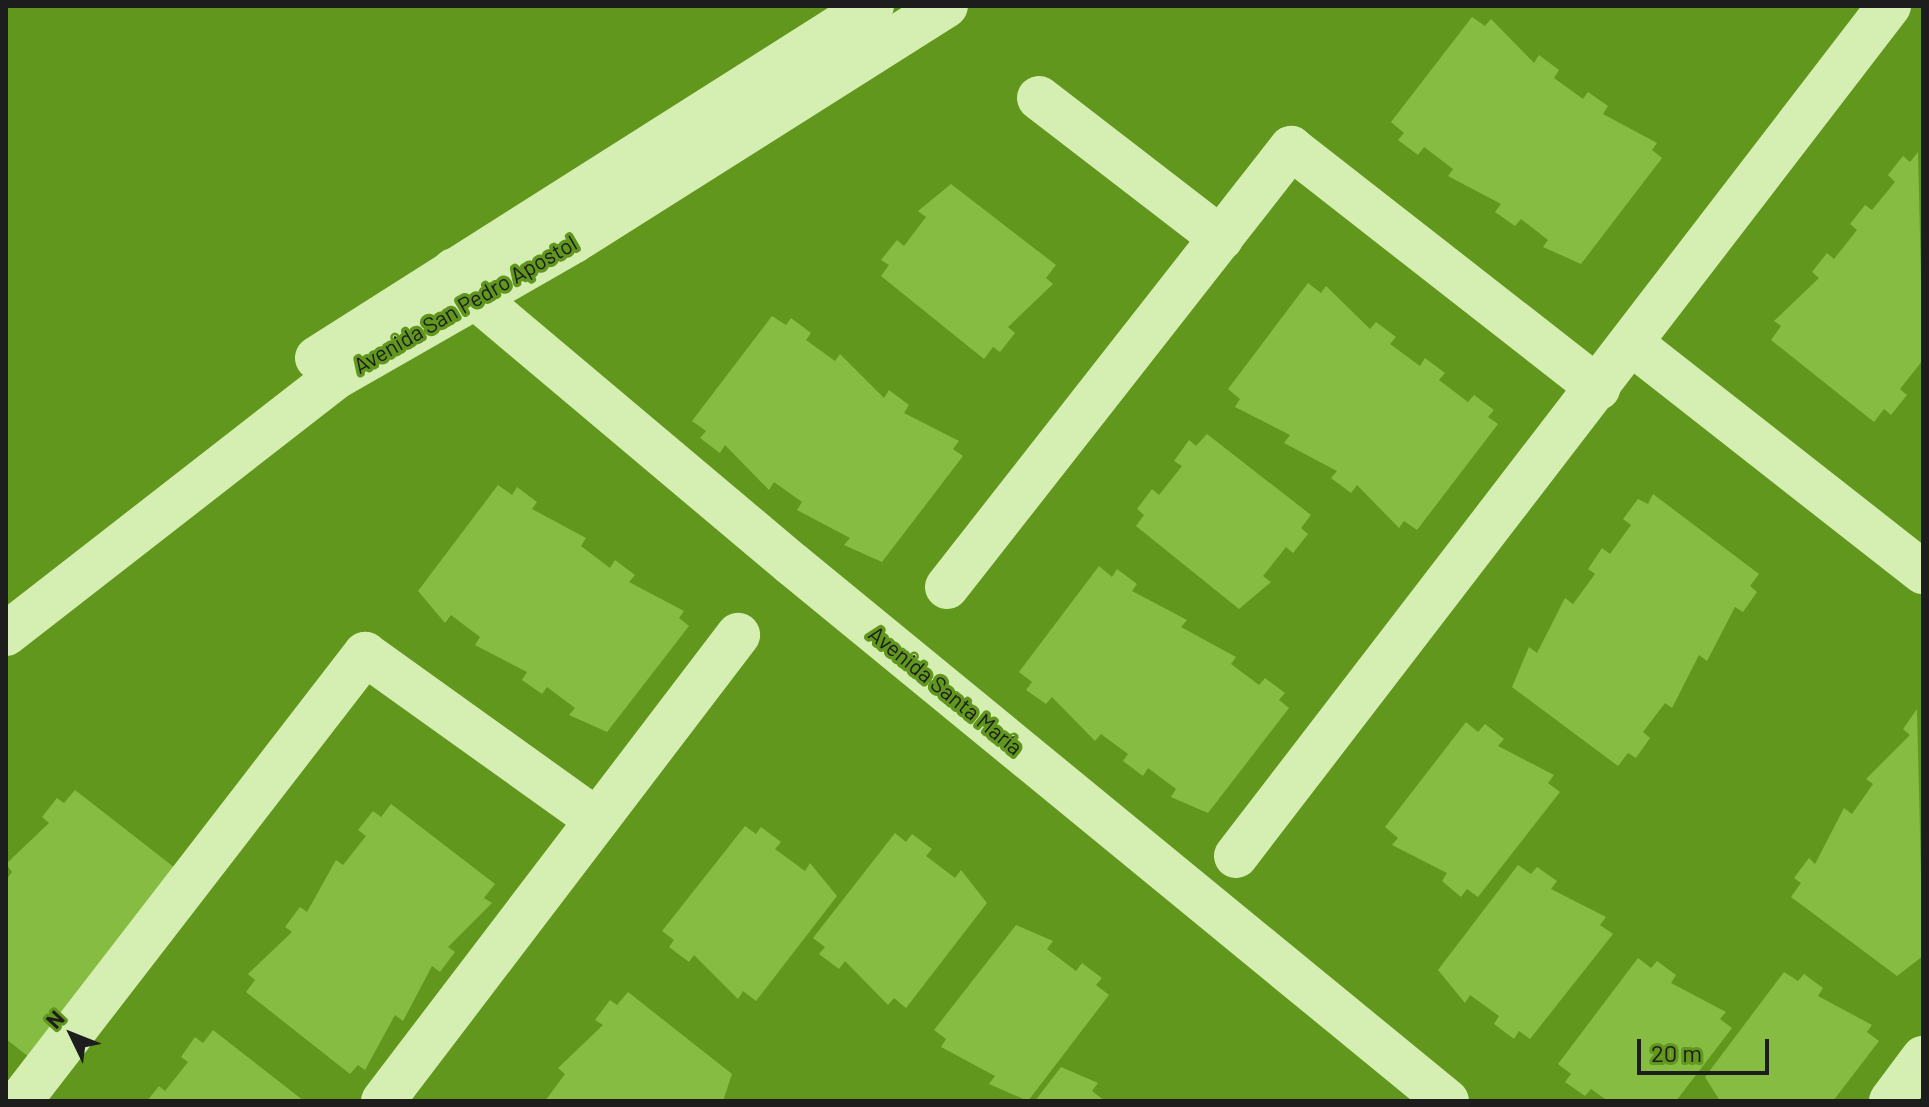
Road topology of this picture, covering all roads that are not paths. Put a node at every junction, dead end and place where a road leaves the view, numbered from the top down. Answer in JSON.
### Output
{"nodes":[{"id":1,"x":872,"y":6,"type":"edge"},
{"id":2,"x":946,"y":6,"type":"edge"},
{"id":3,"x":1889,"y":6,"type":"edge"},
{"id":4,"x":1039,"y":98,"type":"dead end"},
{"id":5,"x":1221,"y":238,"type":"junction"},
{"id":6,"x":465,"y":284,"type":"junction"},
{"id":7,"x":1632,"y":344,"type":"junction"},
{"id":8,"x":1598,"y":388,"type":"junction"},
{"id":9,"x":1923,"y":572,"type":"edge"},
{"id":10,"x":947,"y":587,"type":"dead end"},
{"id":11,"x":6,"y":602,"type":"edge"},
{"id":12,"x":6,"y":634,"type":"edge"},
{"id":13,"x":738,"y":635,"type":"dead end"},
{"id":14,"x":597,"y":820,"type":"junction"},
{"id":15,"x":1236,"y":856,"type":"dead end"},
{"id":16,"x":1923,"y":1058,"type":"edge"},
{"id":17,"x":20,"y":1101,"type":"edge"},
{"id":18,"x":383,"y":1101,"type":"edge"},
{"id":19,"x":1447,"y":1101,"type":"edge"},
{"id":20,"x":1891,"y":1101,"type":"edge"}],
"edges":[{"from":1,"to":6,"type":"street","name":"Avenida San Pedro Apostol"},
{"from":2,"to":6,"type":"street","name":"Avenida San Pedro Apostol"},
{"from":3,"to":7,"type":"street"},
{"from":4,"to":5,"type":"street"},
{"from":5,"to":8,"type":"street"},
{"from":5,"to":10,"type":"street"},
{"from":6,"to":11,"type":"street","name":"Avenida San Pedro Apostol"},
{"from":6,"to":12,"type":"street","name":"Avenida San Pedro Apostol"},
{"from":6,"to":19,"type":"street","name":"Avenida Santa María"},
{"from":7,"to":8,"type":"street"},
{"from":7,"to":9,"type":"street"},
{"from":8,"to":15,"type":"street"},
{"from":13,"to":14,"type":"street"},
{"from":14,"to":17,"type":"street"},
{"from":14,"to":18,"type":"street"},
{"from":16,"to":20,"type":"street"}]}
